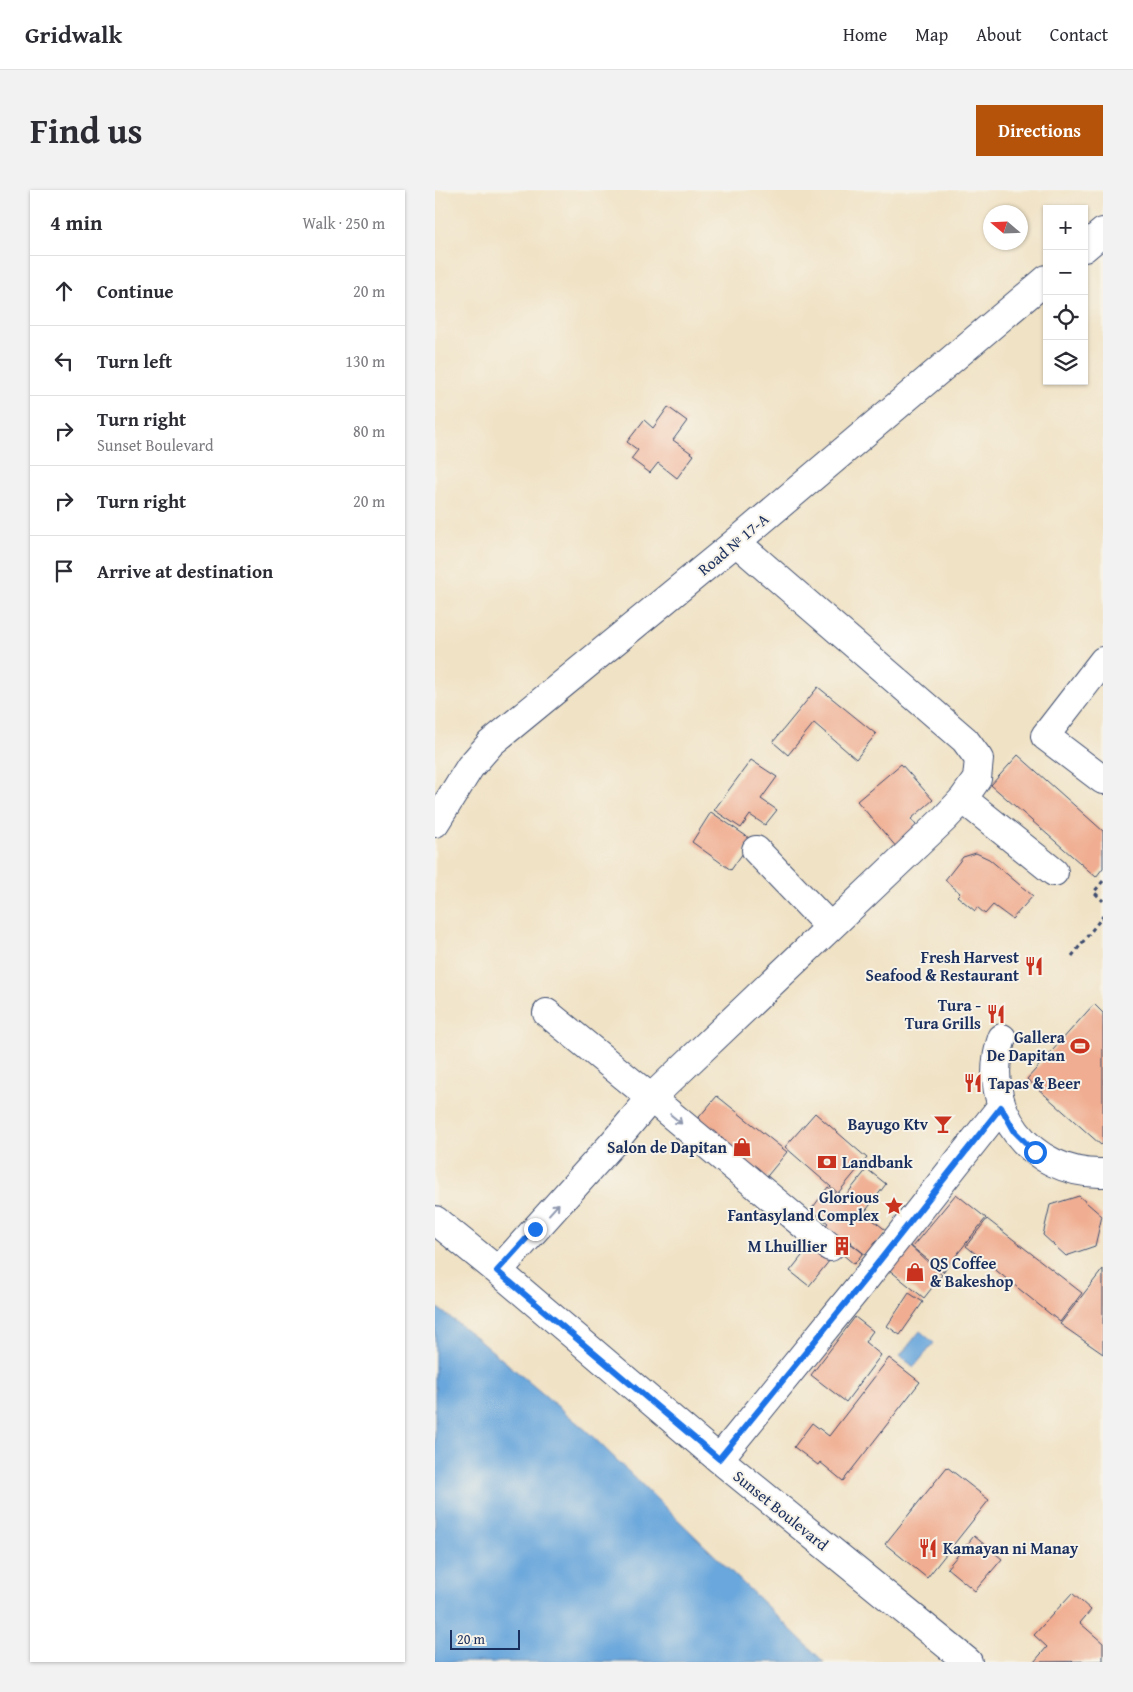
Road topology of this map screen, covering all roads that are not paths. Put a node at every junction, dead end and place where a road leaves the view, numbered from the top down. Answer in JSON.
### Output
{"nodes":[{"id":1,"x":1103,"y":232,"type":"edge"},
{"id":2,"x":1088,"y":245,"type":"edge"},
{"id":3,"x":1043,"y":282,"type":"edge"},
{"id":4,"x":736,"y":542,"type":"junction"},
{"id":5,"x":1100,"y":672,"type":"edge"},
{"id":6,"x":1103,"y":780,"type":"edge"},
{"id":7,"x":963,"y":799,"type":"junction"},
{"id":8,"x":435,"y":823,"type":"edge"},
{"id":9,"x":756,"y":850,"type":"dead end"},
{"id":10,"x":1054,"y":872,"type":"dead end"},
{"id":11,"x":830,"y":927,"type":"junction"},
{"id":12,"x":547,"y":1013,"type":"dead end"},
{"id":13,"x":1001,"y":1038,"type":"dead end"},
{"id":14,"x":651,"y":1098,"type":"junction"},
{"id":15,"x":1001,"y":1107,"type":"junction"},
{"id":16,"x":1103,"y":1173,"type":"edge"},
{"id":17,"x":435,"y":1220,"type":"edge"},
{"id":18,"x":830,"y":1247,"type":"dead end"},
{"id":19,"x":497,"y":1271,"type":"junction"},
{"id":20,"x":719,"y":1459,"type":"junction"},
{"id":21,"x":968,"y":1662,"type":"edge"}],
"edges":[{"from":1,"to":2,"type":"street"},
{"from":3,"to":4,"type":"street","name":"Road № 17-A"},
{"from":4,"to":7,"type":"street"},
{"from":4,"to":8,"type":"street","name":"Road № 17-A"},
{"from":5,"to":6,"type":"street"},
{"from":7,"to":10,"type":"street"},
{"from":7,"to":11,"type":"street"},
{"from":9,"to":11,"type":"street"},
{"from":11,"to":14,"type":"street"},
{"from":12,"to":14,"type":"street"},
{"from":13,"to":15,"type":"street"},
{"from":14,"to":18,"type":"street","one_way":true},
{"from":19,"to":14,"type":"street","one_way":true},
{"from":15,"to":16,"type":"street"},
{"from":15,"to":20,"type":"street"},
{"from":17,"to":19,"type":"street","name":"Sunset Boulevard"},
{"from":19,"to":20,"type":"street","name":"Sunset Boulevard"},
{"from":20,"to":21,"type":"street","name":"Sunset Boulevard"}]}
